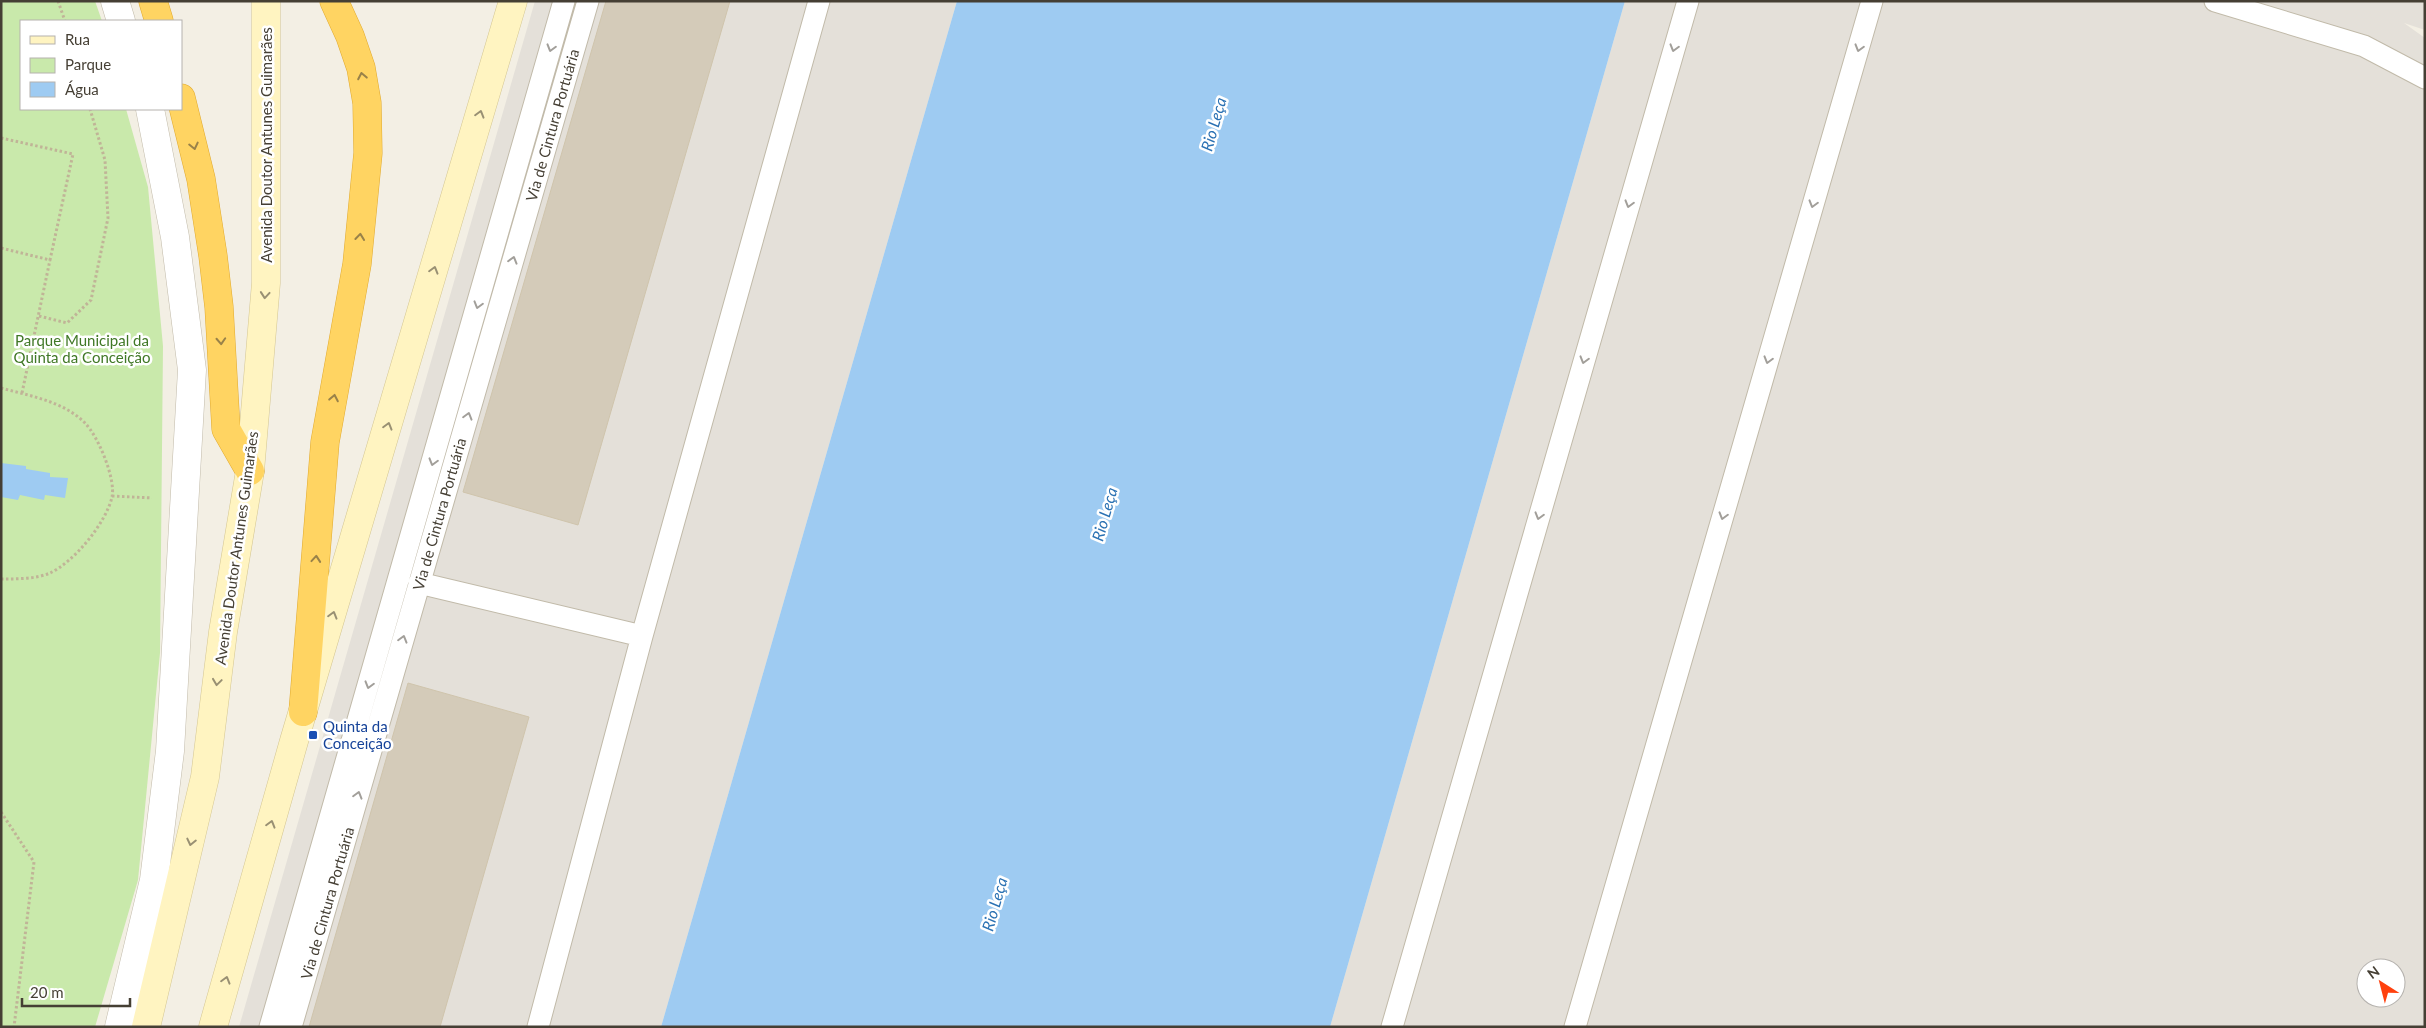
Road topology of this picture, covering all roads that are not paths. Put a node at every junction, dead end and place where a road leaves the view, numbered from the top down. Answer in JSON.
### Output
{"nodes":[{"id":1,"x":115,"y":1,"type":"edge"},
{"id":2,"x":153,"y":1,"type":"edge"},
{"id":3,"x":266,"y":1,"type":"edge"},
{"id":4,"x":512,"y":1,"type":"edge"},
{"id":5,"x":564,"y":1,"type":"edge"},
{"id":6,"x":588,"y":1,"type":"edge"},
{"id":7,"x":819,"y":1,"type":"edge"},
{"id":8,"x":1688,"y":1,"type":"edge"},
{"id":9,"x":1872,"y":1,"type":"edge"},
{"id":10,"x":2214,"y":1,"type":"edge"},
{"id":11,"x":336,"y":5,"type":"edge"},
{"id":12,"x":121,"y":20,"type":"edge"},
{"id":13,"x":159,"y":20,"type":"edge"},
{"id":14,"x":2425,"y":78,"type":"edge"},
{"id":15,"x":182,"y":102,"type":"edge"},
{"id":16,"x":150,"y":110,"type":"edge"},
{"id":17,"x":250,"y":471,"type":"junction"},
{"id":18,"x":419,"y":583,"type":"junction"},
{"id":19,"x":642,"y":636,"type":"junction"},
{"id":20,"x":303,"y":712,"type":"junction"},
{"id":21,"x":119,"y":1027,"type":"edge"},
{"id":22,"x":146,"y":1027,"type":"edge"},
{"id":23,"x":213,"y":1027,"type":"edge"},
{"id":24,"x":270,"y":1027,"type":"edge"},
{"id":25,"x":291,"y":1027,"type":"edge"},
{"id":26,"x":538,"y":1027,"type":"edge"},
{"id":27,"x":1392,"y":1027,"type":"edge"},
{"id":28,"x":1575,"y":1027,"type":"edge"}],
"edges":[{"from":1,"to":12,"type":"street"},
{"from":2,"to":13,"type":"highway"},
{"from":3,"to":17,"type":"main road","name":"Avenida Doutor Antunes Guimarães","one_way":true},
{"from":20,"to":4,"type":"main road","one_way":true},
{"from":5,"to":24,"type":"lane","name":"Via de Cintura Portuária","one_way":true},
{"from":18,"to":6,"type":"lane","name":"Via de Cintura Portuária","one_way":true},
{"from":7,"to":19,"type":"lane"},
{"from":8,"to":27,"type":"lane","one_way":true},
{"from":9,"to":28,"type":"lane","one_way":true},
{"from":10,"to":14,"type":"lane"},
{"from":20,"to":11,"type":"highway","one_way":true},
{"from":15,"to":17,"type":"highway","one_way":true},
{"from":16,"to":21,"type":"street"},
{"from":17,"to":22,"type":"main road","name":"Avenida Doutor Antunes Guimarães","one_way":true},
{"from":18,"to":19,"type":"lane"},
{"from":25,"to":18,"type":"lane","name":"Via de Cintura Portuária","one_way":true},
{"from":19,"to":26,"type":"lane"},
{"from":23,"to":20,"type":"main road","one_way":true}]}
